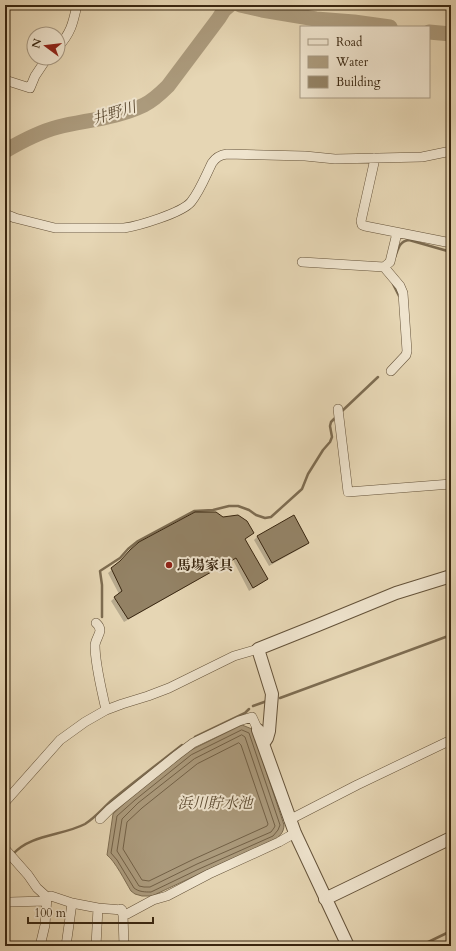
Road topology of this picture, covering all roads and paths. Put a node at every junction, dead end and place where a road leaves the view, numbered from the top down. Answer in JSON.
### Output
{"nodes":[{"id":1,"x":77,"y":5,"type":"edge"},
{"id":2,"x":66,"y":38,"type":"edge"},
{"id":3,"x":42,"y":66,"type":"edge"},
{"id":4,"x":5,"y":80,"type":"edge"},
{"id":5,"x":451,"y":151,"type":"edge"},
{"id":6,"x":374,"y":158,"type":"junction"},
{"id":7,"x":5,"y":214,"type":"edge"},
{"id":8,"x":397,"y":233,"type":"junction"},
{"id":9,"x":451,"y":244,"type":"edge"},
{"id":10,"x":302,"y":262,"type":"dead end"},
{"id":11,"x":384,"y":267,"type":"junction"},
{"id":12,"x":391,"y":371,"type":"dead end"},
{"id":13,"x":338,"y":409,"type":"dead end"},
{"id":14,"x":451,"y":484,"type":"edge"},
{"id":15,"x":451,"y":576,"type":"edge"},
{"id":16,"x":96,"y":623,"type":"dead end"},
{"id":17,"x":258,"y":649,"type":"junction"},
{"id":18,"x":106,"y":710,"type":"junction"},
{"id":19,"x":258,"y":730,"type":"joint"},
{"id":20,"x":451,"y":740,"type":"edge"},
{"id":21,"x":263,"y":744,"type":"junction"},
{"id":22,"x":5,"y":802,"type":"edge"},
{"id":23,"x":100,"y":819,"type":"dead end"},
{"id":24,"x":290,"y":820,"type":"junction"},
{"id":25,"x":295,"y":833,"type":"junction"},
{"id":26,"x":451,"y":838,"type":"edge"},
{"id":27,"x":5,"y":849,"type":"edge"},
{"id":28,"x":46,"y":899,"type":"junction"},
{"id":29,"x":325,"y":899,"type":"junction"},
{"id":30,"x":72,"y":903,"type":"junction"},
{"id":31,"x":5,"y":904,"type":"edge"},
{"id":32,"x":98,"y":908,"type":"junction"},
{"id":33,"x":121,"y":909,"type":"junction"},
{"id":34,"x":40,"y":946,"type":"edge"},
{"id":35,"x":66,"y":946,"type":"edge"},
{"id":36,"x":96,"y":946,"type":"edge"},
{"id":37,"x":124,"y":946,"type":"edge"},
{"id":38,"x":348,"y":946,"type":"edge"}],
"edges":[{"from":1,"to":2,"type":"street"},
{"from":3,"to":4,"type":"street"},
{"from":5,"to":6,"type":"street"},
{"from":6,"to":7,"type":"street"},
{"from":6,"to":8,"type":"street"},
{"from":8,"to":9,"type":"street"},
{"from":8,"to":11,"type":"street"},
{"from":10,"to":11,"type":"street"},
{"from":11,"to":12,"type":"street"},
{"from":13,"to":14,"type":"street"},
{"from":15,"to":17,"type":"street"},
{"from":16,"to":18,"type":"street"},
{"from":17,"to":18,"type":"street"},
{"from":17,"to":21,"type":"street"},
{"from":18,"to":22,"type":"street"},
{"from":19,"to":21,"type":"street"},
{"from":19,"to":23,"type":"street"},
{"from":20,"to":24,"type":"street"},
{"from":21,"to":24,"type":"street"},
{"from":24,"to":25,"type":"street"},
{"from":25,"to":29,"type":"street"},
{"from":25,"to":33,"type":"street"},
{"from":26,"to":29,"type":"street"},
{"from":27,"to":28,"type":"street"},
{"from":28,"to":30,"type":"street"},
{"from":28,"to":31,"type":"street"},
{"from":28,"to":34,"type":"street"},
{"from":29,"to":38,"type":"street"},
{"from":30,"to":32,"type":"street"},
{"from":30,"to":35,"type":"street"},
{"from":32,"to":33,"type":"street"},
{"from":32,"to":36,"type":"street"},
{"from":33,"to":37,"type":"street"}]}
